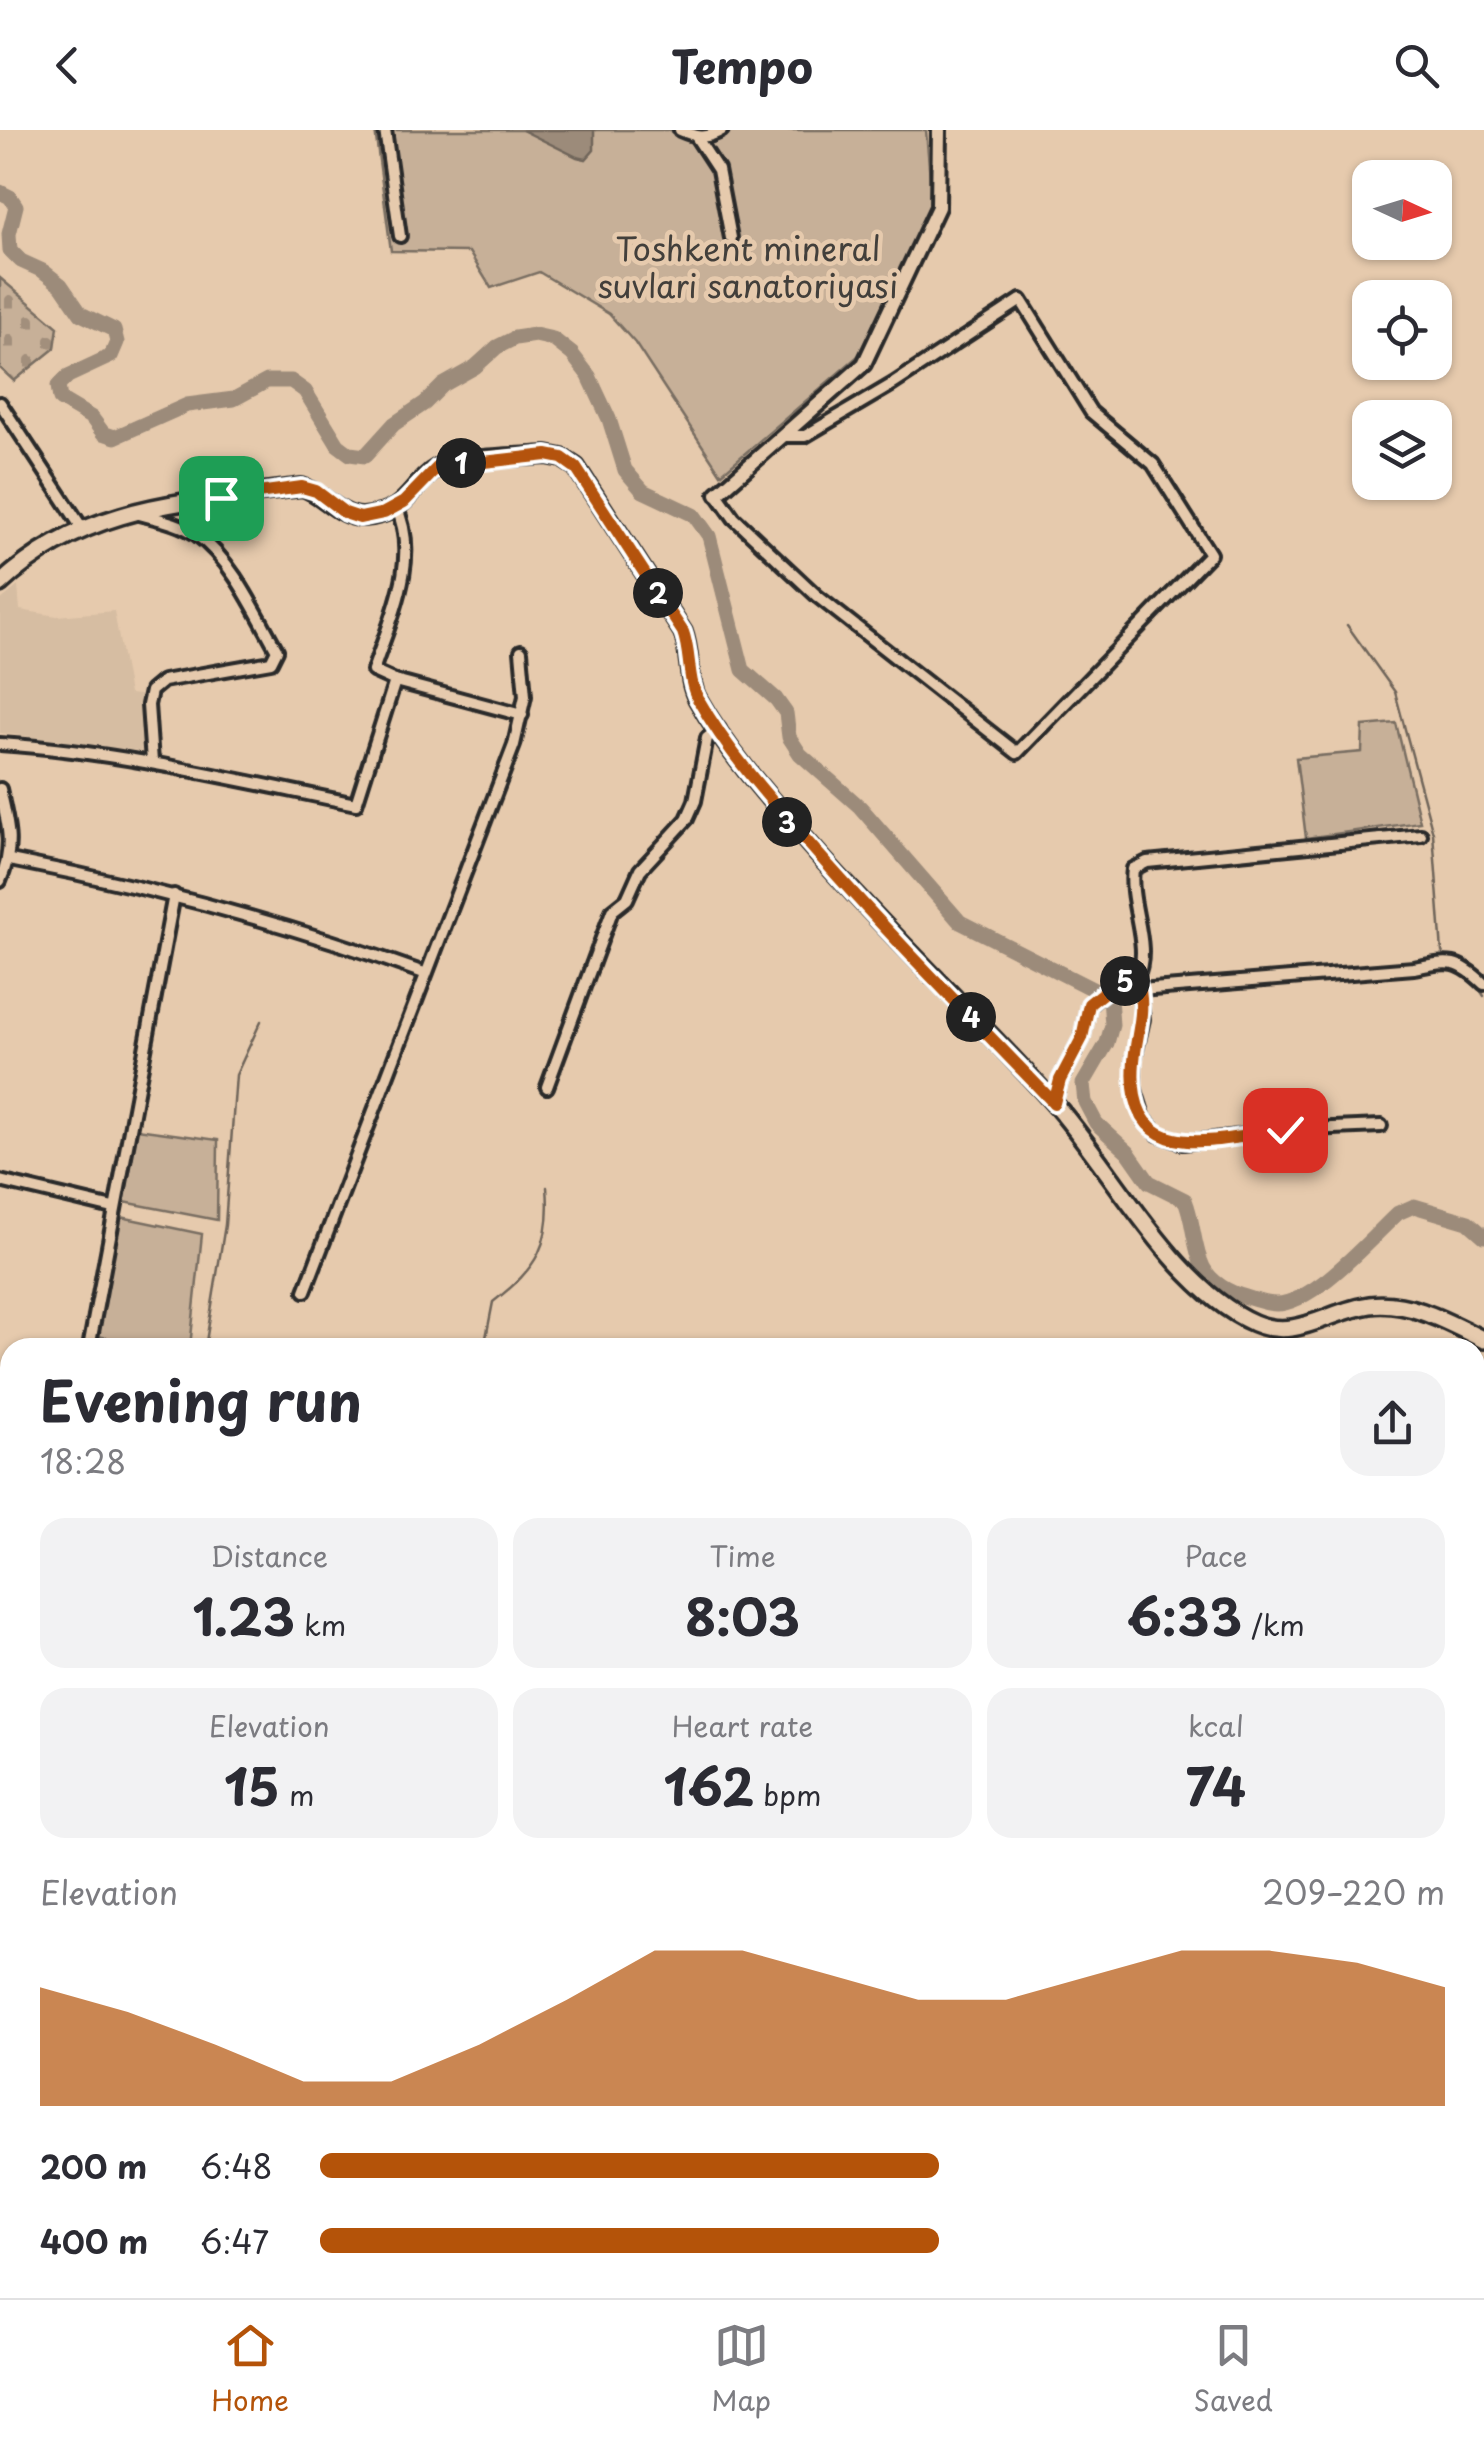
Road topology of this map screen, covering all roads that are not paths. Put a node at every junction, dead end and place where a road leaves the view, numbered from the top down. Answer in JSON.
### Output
{"nodes":[{"id":1,"x":385,"y":130,"type":"edge"},
{"id":2,"x":680,"y":130,"type":"edge"},
{"id":3,"x":722,"y":130,"type":"edge"},
{"id":4,"x":939,"y":130,"type":"edge"},
{"id":5,"x":697,"y":138,"type":"junction"},
{"id":6,"x":400,"y":236,"type":"dead end"},
{"id":7,"x":731,"y":238,"type":"dead end"},
{"id":8,"x":0,"y":403,"type":"edge"},
{"id":9,"x":783,"y":436,"type":"junction"},
{"id":10,"x":716,"y":494,"type":"joint"},
{"id":11,"x":396,"y":507,"type":"junction"},
{"id":12,"x":130,"y":511,"type":"junction"},
{"id":13,"x":82,"y":528,"type":"junction"},
{"id":14,"x":0,"y":584,"type":"edge"},
{"id":15,"x":521,"y":651,"type":"dead end"},
{"id":16,"x":396,"y":681,"type":"junction"},
{"id":17,"x":522,"y":715,"type":"junction"},
{"id":18,"x":718,"y":729,"type":"junction"},
{"id":19,"x":0,"y":744,"type":"edge"},
{"id":20,"x":152,"y":762,"type":"junction"},
{"id":21,"x":0,"y":789,"type":"edge"},
{"id":22,"x":1421,"y":835,"type":"dead end"},
{"id":23,"x":10,"y":860,"type":"junction"},
{"id":24,"x":0,"y":882,"type":"edge"},
{"id":25,"x":174,"y":894,"type":"junction"},
{"id":26,"x":424,"y":973,"type":"junction"},
{"id":27,"x":1137,"y":978,"type":"junction"},
{"id":28,"x":1484,"y":984,"type":"edge"},
{"id":29,"x":1140,"y":990,"type":"junction"},
{"id":30,"x":547,"y":1086,"type":"dead end"},
{"id":31,"x":1054,"y":1103,"type":"junction"},
{"id":32,"x":1381,"y":1126,"type":"dead end"},
{"id":33,"x":0,"y":1181,"type":"edge"},
{"id":34,"x":113,"y":1208,"type":"junction"},
{"id":35,"x":305,"y":1291,"type":"dead end"},
{"id":36,"x":90,"y":1338,"type":"edge"},
{"id":37,"x":1480,"y":1338,"type":"edge"}],
"edges":[{"from":1,"to":6,"type":"street"},
{"from":2,"to":5,"type":"street"},
{"from":3,"to":5,"type":"street"},
{"from":4,"to":9,"type":"street"},
{"from":5,"to":7,"type":"street"},
{"from":8,"to":13,"type":"street"},
{"from":9,"to":10,"type":"street"},
{"from":9,"to":10,"type":"street"},
{"from":11,"to":12,"type":"main road"},
{"from":11,"to":16,"type":"street"},
{"from":11,"to":18,"type":"main road"},
{"from":12,"to":13,"type":"main road"},
{"from":12,"to":20,"type":"street"},
{"from":13,"to":14,"type":"main road"},
{"from":15,"to":17,"type":"street"},
{"from":16,"to":17,"type":"street"},
{"from":16,"to":20,"type":"street"},
{"from":17,"to":26,"type":"street"},
{"from":18,"to":30,"type":"street"},
{"from":18,"to":31,"type":"main road"},
{"from":19,"to":20,"type":"street"},
{"from":21,"to":23,"type":"street"},
{"from":22,"to":27,"type":"street"},
{"from":23,"to":24,"type":"street"},
{"from":23,"to":25,"type":"street"},
{"from":25,"to":26,"type":"street"},
{"from":25,"to":34,"type":"street"},
{"from":26,"to":35,"type":"street"},
{"from":27,"to":29,"type":"street"},
{"from":27,"to":31,"type":"street"},
{"from":28,"to":29,"type":"street"},
{"from":29,"to":32,"type":"street"},
{"from":31,"to":37,"type":"main road"},
{"from":33,"to":34,"type":"street"},
{"from":34,"to":36,"type":"street"}]}
